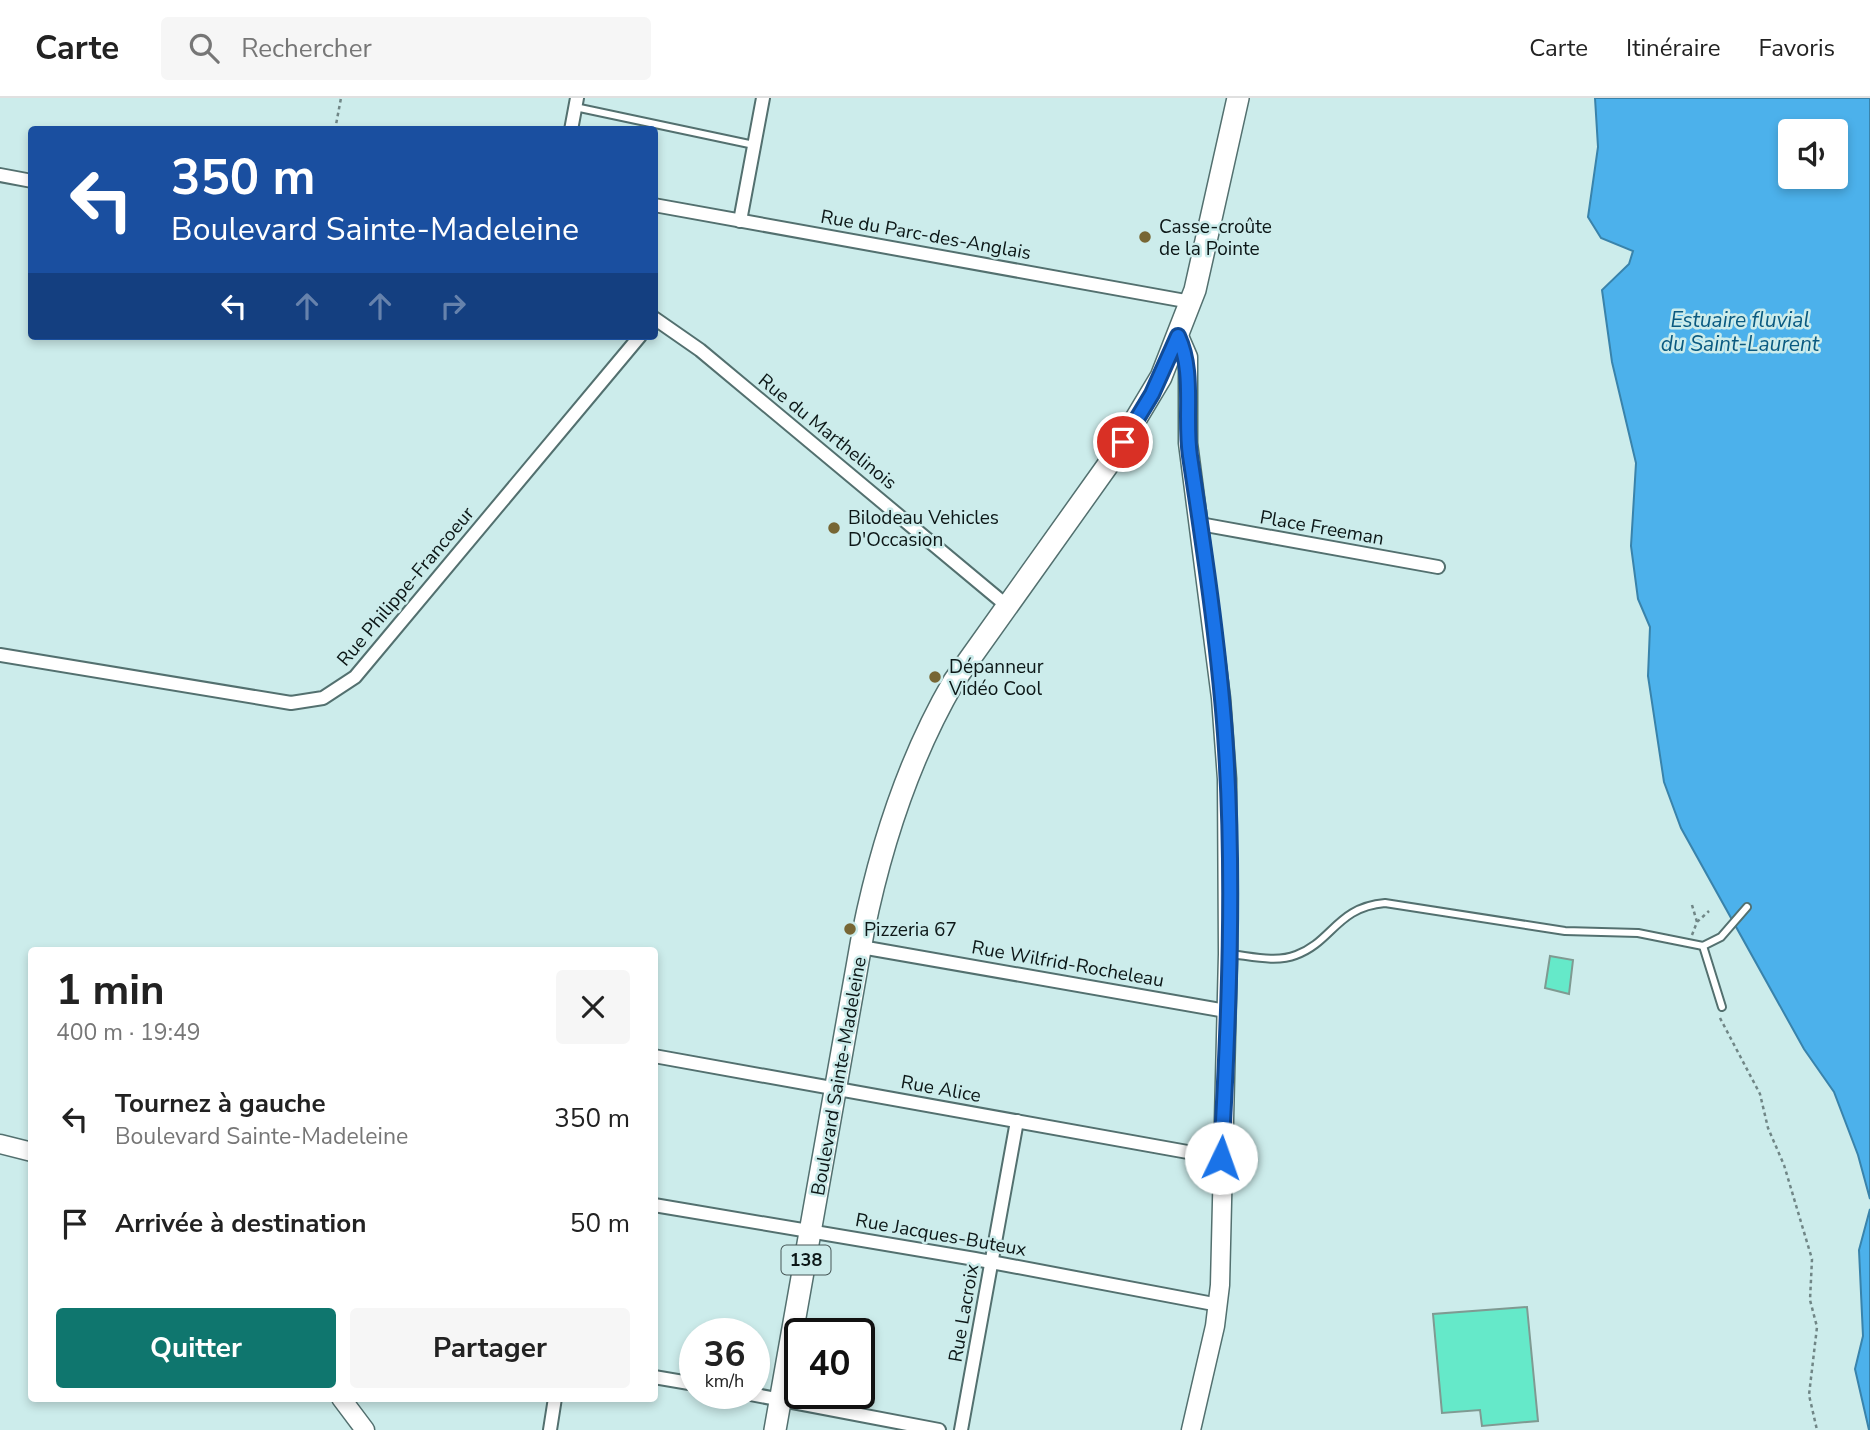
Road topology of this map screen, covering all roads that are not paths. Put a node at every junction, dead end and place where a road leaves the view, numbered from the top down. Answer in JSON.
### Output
{"nodes":[{"id":1,"x":763,"y":98,"type":"edge"},
{"id":2,"x":1238,"y":98,"type":"edge"},
{"id":3,"x":576,"y":103,"type":"edge"},
{"id":4,"x":572,"y":126,"type":"edge"},
{"id":5,"x":754,"y":145,"type":"junction"},
{"id":6,"x":0,"y":176,"type":"edge"},
{"id":7,"x":28,"y":180,"type":"edge"},
{"id":8,"x":658,"y":206,"type":"edge"},
{"id":9,"x":740,"y":221,"type":"junction"},
{"id":10,"x":1191,"y":302,"type":"junction"},
{"id":11,"x":658,"y":320,"type":"edge"},
{"id":12,"x":1178,"y":336,"type":"junction"},
{"id":13,"x":637,"y":340,"type":"edge"},
{"id":14,"x":1200,"y":524,"type":"junction"},
{"id":15,"x":1438,"y":567,"type":"dead end"},
{"id":16,"x":1006,"y":605,"type":"junction"},
{"id":17,"x":0,"y":655,"type":"edge"},
{"id":18,"x":1747,"y":907,"type":"dead end"},
{"id":19,"x":1703,"y":946,"type":"junction"},
{"id":20,"x":861,"y":947,"type":"junction"},
{"id":21,"x":1228,"y":954,"type":"junction"},
{"id":22,"x":1721,"y":1004,"type":"road end"},
{"id":23,"x":1226,"y":1011,"type":"junction"},
{"id":24,"x":658,"y":1057,"type":"edge"},
{"id":25,"x":835,"y":1089,"type":"junction"},
{"id":26,"x":1017,"y":1121,"type":"junction"},
{"id":27,"x":0,"y":1144,"type":"edge"},
{"id":28,"x":28,"y":1151,"type":"edge"},
{"id":29,"x":1221,"y":1158,"type":"junction"},
{"id":30,"x":658,"y":1206,"type":"edge"},
{"id":31,"x":810,"y":1230,"type":"junction"},
{"id":32,"x":992,"y":1263,"type":"junction"},
{"id":33,"x":1219,"y":1305,"type":"junction"},
{"id":34,"x":658,"y":1378,"type":"edge"},
{"id":35,"x":679,"y":1381,"type":"edge"},
{"id":36,"x":770,"y":1397,"type":"edge"},
{"id":37,"x":780,"y":1399,"type":"junction"},
{"id":38,"x":344,"y":1402,"type":"edge"},
{"id":39,"x":554,"y":1402,"type":"edge"},
{"id":40,"x":365,"y":1430,"type":"edge"},
{"id":41,"x":550,"y":1430,"type":"edge"},
{"id":42,"x":775,"y":1430,"type":"edge"},
{"id":43,"x":939,"y":1430,"type":"edge"},
{"id":44,"x":961,"y":1430,"type":"edge"},
{"id":45,"x":1191,"y":1430,"type":"edge"}],
"edges":[{"from":1,"to":5,"type":"street"},
{"from":2,"to":10,"type":"main road","number":"138"},
{"from":3,"to":4,"type":"street"},
{"from":3,"to":5,"type":"lane"},
{"from":5,"to":9,"type":"street"},
{"from":6,"to":7,"type":"street"},
{"from":8,"to":9,"type":"street","name":"Rue du Parc-des-Anglais"},
{"from":9,"to":10,"type":"street","name":"Rue du Parc-des-Anglais"},
{"from":10,"to":12,"type":"main road","name":"Boulevard Sainte-Madeleine","number":"138"},
{"from":11,"to":16,"type":"street","name":"Rue du Marthelinois"},
{"from":12,"to":14,"type":"street"},
{"from":12,"to":16,"type":"main road","name":"Boulevard Sainte-Madeleine","number":"138"},
{"from":13,"to":17,"type":"street","name":"Rue Philippe-Francoeur"},
{"from":14,"to":15,"type":"street","name":"Place Freeman"},
{"from":14,"to":21,"type":"street"},
{"from":16,"to":20,"type":"main road","name":"Boulevard Sainte-Madeleine","number":"138"},
{"from":18,"to":19,"type":"lane"},
{"from":19,"to":21,"type":"lane"},
{"from":19,"to":22,"type":"lane"},
{"from":20,"to":23,"type":"street","name":"Rue Wilfrid-Rocheleau"},
{"from":20,"to":25,"type":"main road","name":"Boulevard Sainte-Madeleine","number":"138"},
{"from":21,"to":23,"type":"street"},
{"from":23,"to":29,"type":"street"},
{"from":24,"to":25,"type":"street","name":"Rue Alice"},
{"from":25,"to":26,"type":"street","name":"Rue Alice"},
{"from":25,"to":31,"type":"main road","name":"Boulevard Sainte-Madeleine","number":"138"},
{"from":26,"to":29,"type":"street","name":"Rue Alice"},
{"from":26,"to":32,"type":"street","name":"Rue Lacroix"},
{"from":27,"to":28,"type":"street"},
{"from":29,"to":33,"type":"street"},
{"from":30,"to":31,"type":"street","name":"Rue Jacques-Buteux"},
{"from":31,"to":32,"type":"street","name":"Rue Jacques-Buteux"},
{"from":31,"to":37,"type":"main road","name":"Boulevard Sainte-Madeleine","number":"138"},
{"from":32,"to":33,"type":"street","name":"Rue Jacques-Buteux"},
{"from":32,"to":44,"type":"street","name":"Rue Lacroix"},
{"from":33,"to":45,"type":"street"},
{"from":34,"to":35,"type":"street"},
{"from":36,"to":37,"type":"street"},
{"from":37,"to":42,"type":"main road","name":"Boulevard Sainte-Madeleine","number":"138"},
{"from":37,"to":43,"type":"street"},
{"from":38,"to":40,"type":"street"},
{"from":39,"to":41,"type":"street"}]}
